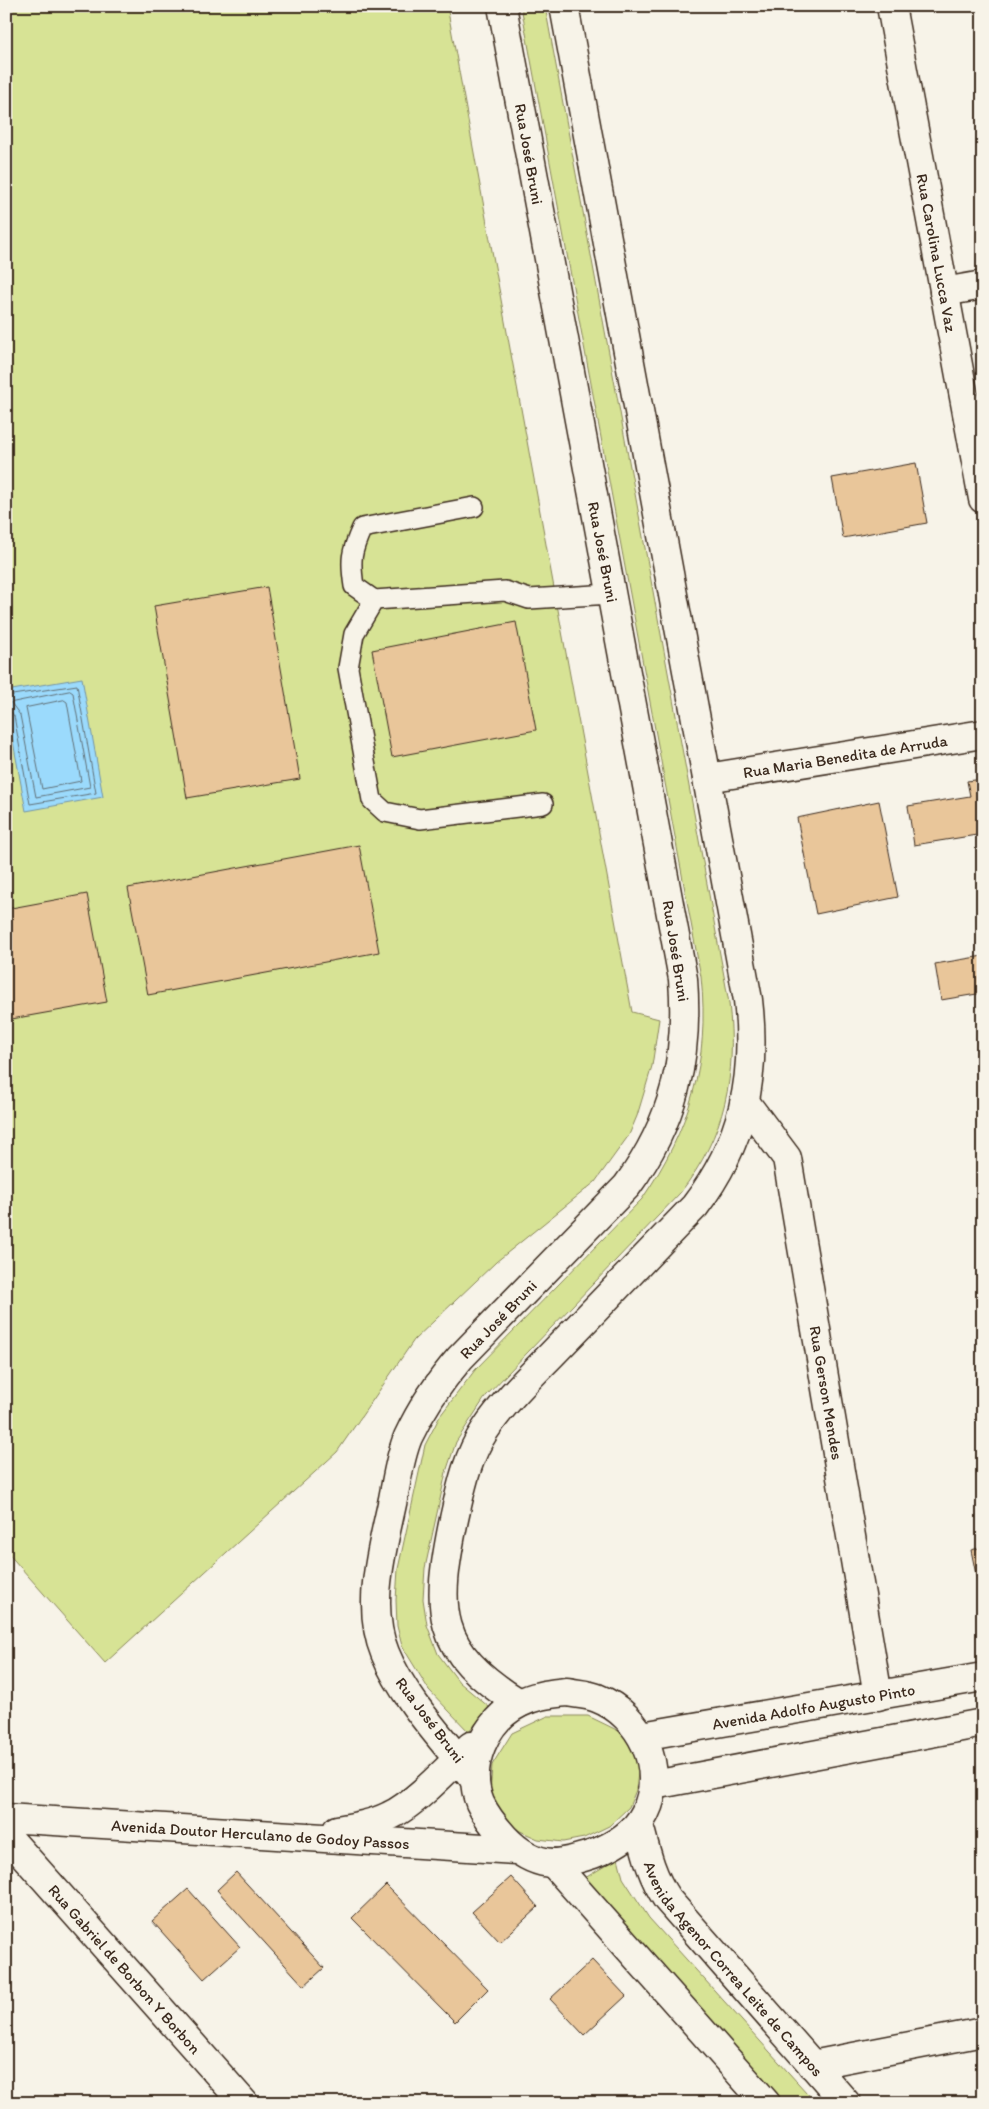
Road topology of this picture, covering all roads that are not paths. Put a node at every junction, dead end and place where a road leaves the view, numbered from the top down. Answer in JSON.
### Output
{"nodes":[{"id":1,"x":502,"y":6,"type":"edge"},
{"id":2,"x":564,"y":6,"type":"edge"},
{"id":3,"x":890,"y":6,"type":"edge"},
{"id":4,"x":983,"y":285,"type":"edge"},
{"id":5,"x":944,"y":292,"type":"junction"},
{"id":6,"x":983,"y":499,"type":"edge"},
{"id":7,"x":474,"y":507,"type":"dead end"},
{"id":8,"x":611,"y":594,"type":"junction"},
{"id":9,"x":374,"y":600,"type":"junction"},
{"id":10,"x":983,"y":734,"type":"edge"},
{"id":11,"x":707,"y":778,"type":"junction"},
{"id":12,"x":542,"y":804,"type":"dead end"},
{"id":13,"x":745,"y":1102,"type":"junction"},
{"id":14,"x":983,"y":1677,"type":"edge"},
{"id":15,"x":878,"y":1696,"type":"junction"},
{"id":16,"x":518,"y":1703,"type":"junction"},
{"id":17,"x":983,"y":1723,"type":"edge"},
{"id":18,"x":487,"y":1732,"type":"junction"},
{"id":19,"x":642,"y":1736,"type":"junction"},
{"id":20,"x":458,"y":1758,"type":"junction"},
{"id":21,"x":475,"y":1780,"type":"junction"},
{"id":22,"x":654,"y":1785,"type":"junction"},
{"id":23,"x":6,"y":1818,"type":"edge"},
{"id":24,"x":640,"y":1825,"type":"junction"},
{"id":25,"x":6,"y":1835,"type":"edge"},
{"id":26,"x":290,"y":1836,"type":"junction"},
{"id":27,"x":516,"y":1850,"type":"junction"},
{"id":28,"x":553,"y":1863,"type":"junction"},
{"id":29,"x":983,"y":2032,"type":"edge"},
{"id":30,"x":812,"y":2065,"type":"junction"},
{"id":31,"x":244,"y":2103,"type":"edge"},
{"id":32,"x":766,"y":2103,"type":"edge"},
{"id":33,"x":846,"y":2103,"type":"edge"}],
"edges":[{"from":1,"to":8,"type":"street","name":"Rua José Bruni"},
{"from":2,"to":11,"type":"street"},
{"from":3,"to":5,"type":"street","name":"Rua Carolina Lucca Vaz"},
{"from":4,"to":5,"type":"street"},
{"from":5,"to":6,"type":"street","name":"Rua Carolina Lucca Vaz"},
{"from":7,"to":9,"type":"lane"},
{"from":8,"to":9,"type":"lane"},
{"from":8,"to":20,"type":"street","name":"Rua José Bruni"},
{"from":9,"to":12,"type":"lane"},
{"from":10,"to":11,"type":"street","name":"Rua Maria Benedita de Arruda"},
{"from":11,"to":13,"type":"street"},
{"from":13,"to":15,"type":"street","name":"Rua Gerson Mendes"},
{"from":13,"to":16,"type":"street"},
{"from":14,"to":15,"type":"street","name":"Avenida Adolfo Augusto Pinto"},
{"from":15,"to":19,"type":"street","name":"Avenida Adolfo Augusto Pinto"},
{"from":16,"to":18,"type":"street"},
{"from":16,"to":19,"type":"street"},
{"from":17,"to":22,"type":"street"},
{"from":18,"to":20,"type":"street"},
{"from":18,"to":21,"type":"street"},
{"from":19,"to":22,"type":"street"},
{"from":20,"to":21,"type":"street","name":"Rua José Bruni"},
{"from":20,"to":26,"type":"street"},
{"from":21,"to":27,"type":"street"},
{"from":22,"to":24,"type":"street"},
{"from":23,"to":26,"type":"street","name":"Avenida Doutor Herculano de Godoy Passos"},
{"from":24,"to":28,"type":"street"},
{"from":24,"to":30,"type":"street","name":"Avenida Agenor Correa Leite de Campos"},
{"from":25,"to":31,"type":"street","name":"Rua Gabriel de Borbon Y Borbon"},
{"from":26,"to":27,"type":"street","name":"Avenida Doutor Herculano de Godoy Passos"},
{"from":27,"to":28,"type":"street"},
{"from":28,"to":32,"type":"street"},
{"from":29,"to":30,"type":"street"},
{"from":30,"to":33,"type":"street","name":"Avenida Agenor Correa Leite de Campos"}]}
